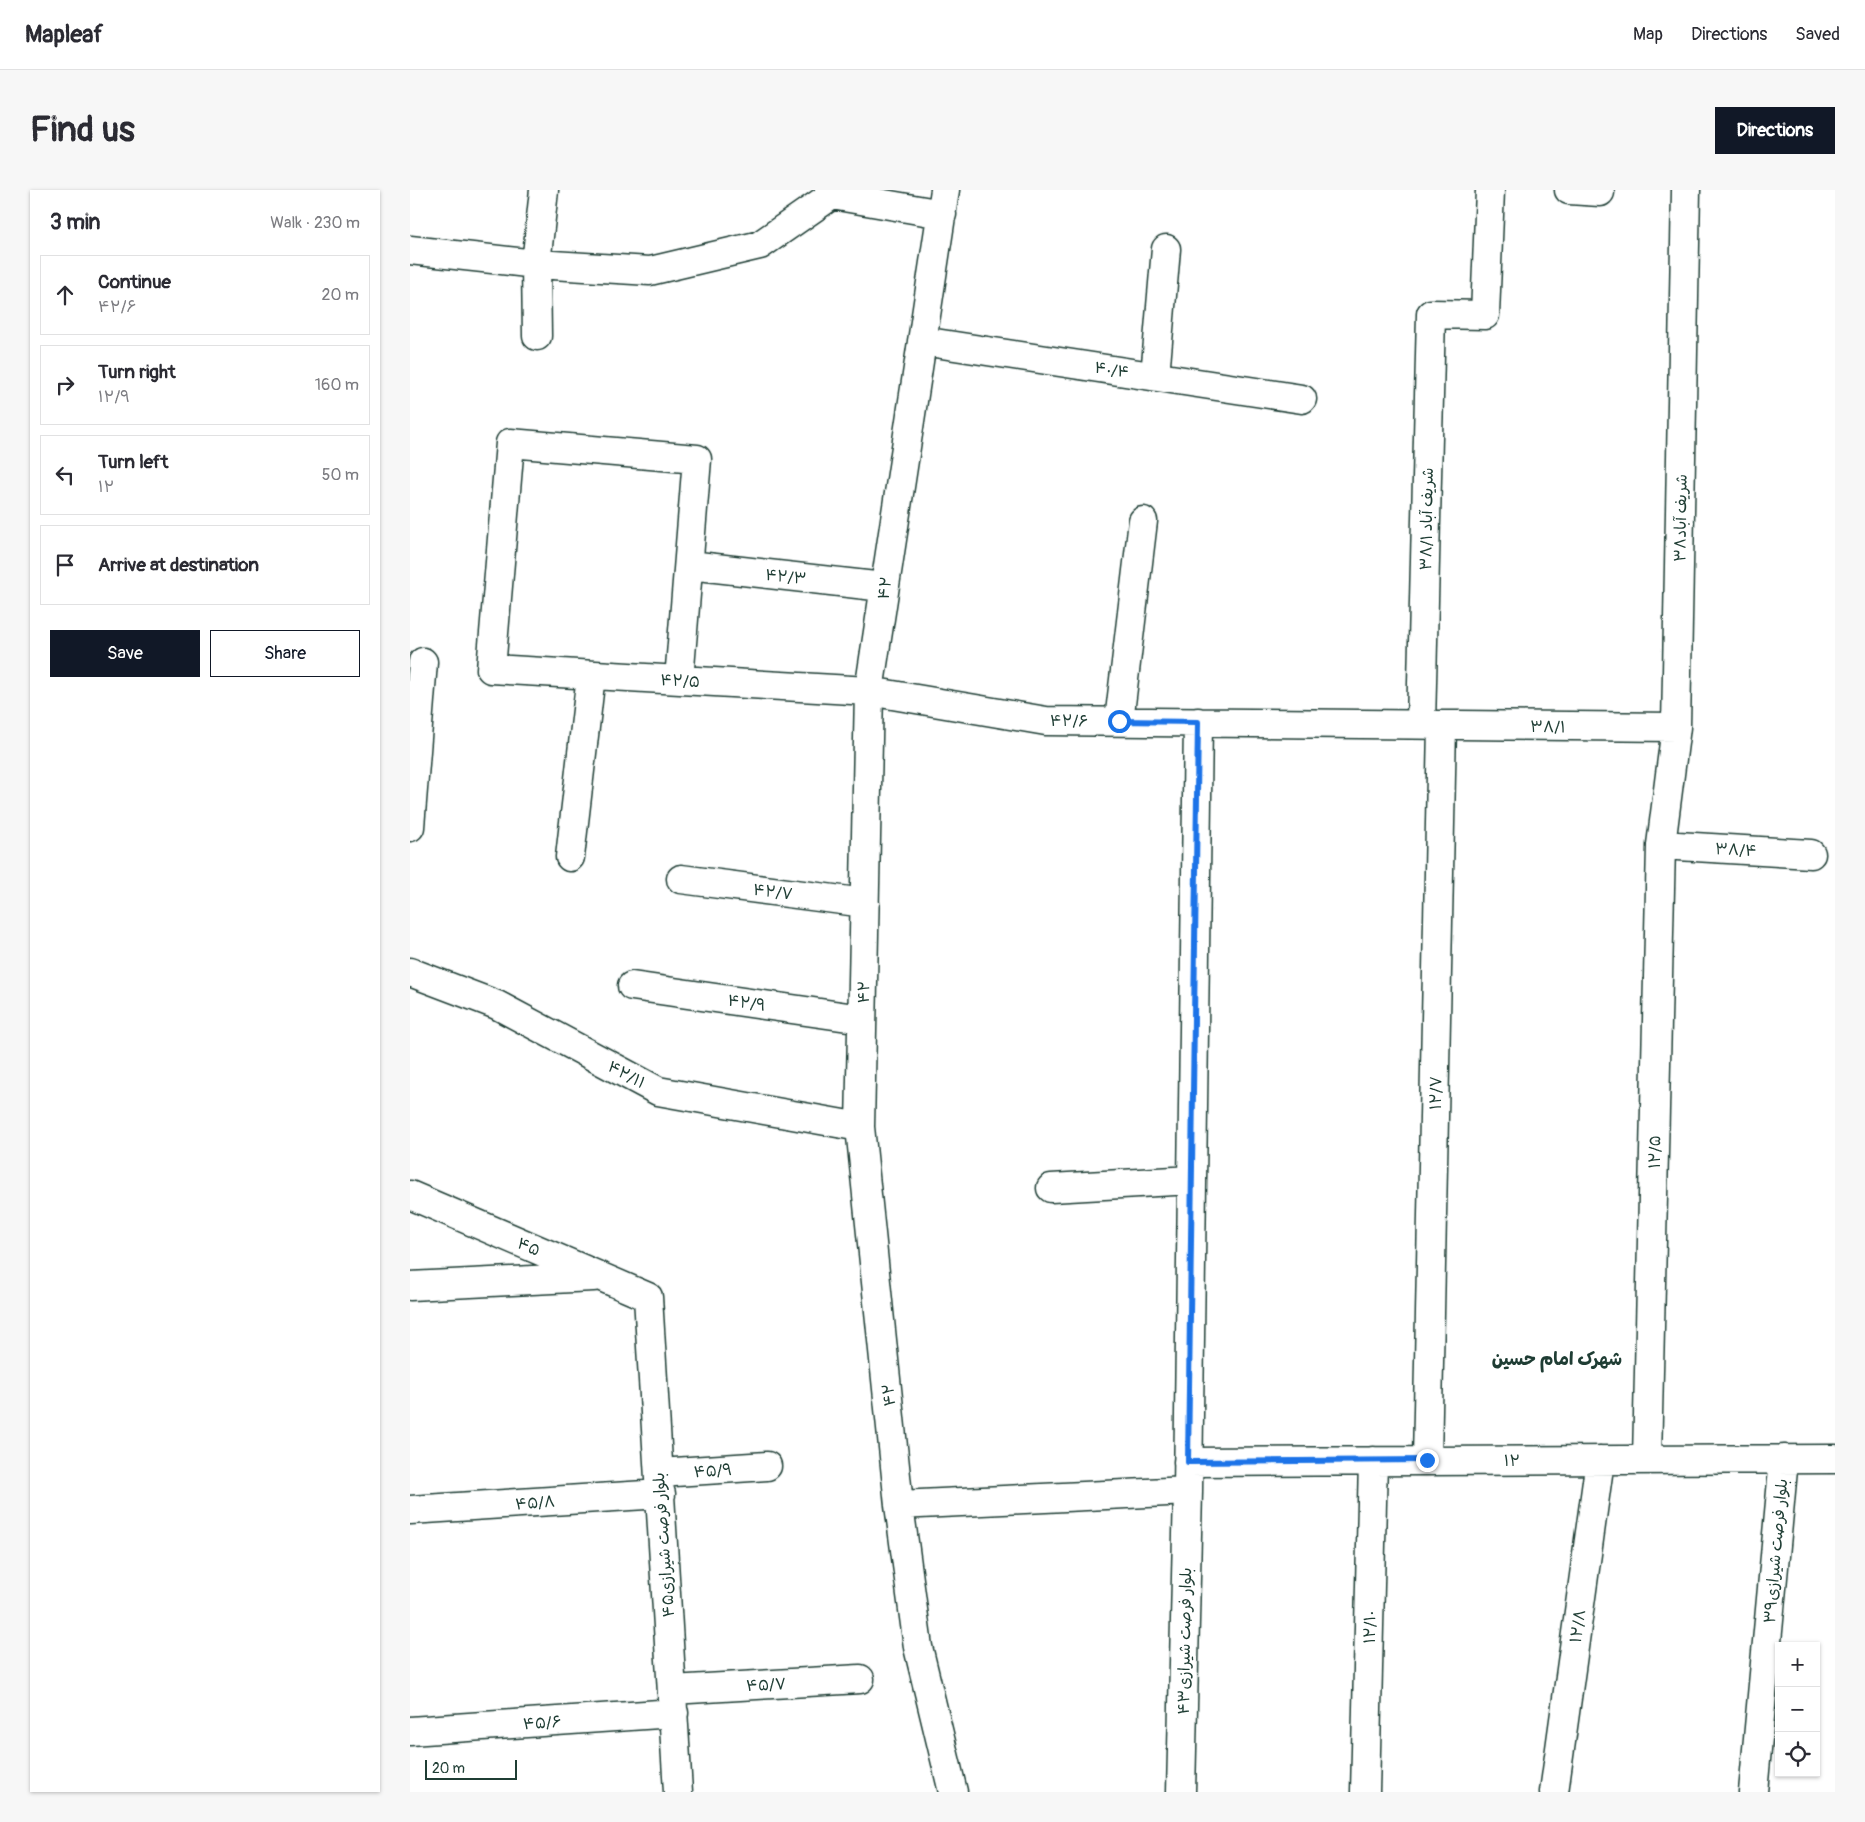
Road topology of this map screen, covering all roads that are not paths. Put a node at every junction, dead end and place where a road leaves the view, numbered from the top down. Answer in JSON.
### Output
{"nodes":[{"id":1,"x":544,"y":190,"type":"edge"},
{"id":2,"x":1490,"y":190,"type":"edge"},
{"id":3,"x":1568,"y":190,"type":"edge"},
{"id":4,"x":1686,"y":190,"type":"edge"},
{"id":5,"x":1600,"y":192,"type":"dead end"},
{"id":6,"x":830,"y":193,"type":"edge"},
{"id":7,"x":943,"y":202,"type":"edge"},
{"id":8,"x":1166,"y":249,"type":"dead end"},
{"id":9,"x":410,"y":250,"type":"edge"},
{"id":10,"x":536,"y":264,"type":"junction"},
{"id":11,"x":537,"y":336,"type":"dead end"},
{"id":12,"x":922,"y":341,"type":"junction"},
{"id":13,"x":1155,"y":376,"type":"junction"},
{"id":14,"x":1302,"y":399,"type":"dead end"},
{"id":15,"x":1143,"y":521,"type":"dead end"},
{"id":16,"x":689,"y":565,"type":"junction"},
{"id":17,"x":884,"y":587,"type":"junction"},
{"id":18,"x":423,"y":662,"type":"dead end"},
{"id":19,"x":590,"y":675,"type":"junction"},
{"id":20,"x":679,"y":680,"type":"junction"},
{"id":21,"x":868,"y":691,"type":"junction"},
{"id":22,"x":1119,"y":721,"type":"junction"},
{"id":23,"x":1198,"y":722,"type":"junction"},
{"id":24,"x":1432,"y":724,"type":"junction"},
{"id":25,"x":1676,"y":727,"type":"junction"},
{"id":26,"x":410,"y":827,"type":"edge"},
{"id":27,"x":1661,"y":845,"type":"junction"},
{"id":28,"x":1811,"y":854,"type":"dead end"},
{"id":29,"x":570,"y":857,"type":"dead end"},
{"id":30,"x":681,"y":879,"type":"dead end"},
{"id":31,"x":865,"y":902,"type":"junction"},
{"id":32,"x":410,"y":972,"type":"edge"},
{"id":33,"x":632,"y":986,"type":"dead end"},
{"id":34,"x":862,"y":1019,"type":"junction"},
{"id":35,"x":860,"y":1127,"type":"junction"},
{"id":36,"x":1192,"y":1180,"type":"junction"},
{"id":37,"x":1051,"y":1188,"type":"dead end"},
{"id":38,"x":410,"y":1195,"type":"edge"},
{"id":39,"x":600,"y":1277,"type":"junction"},
{"id":40,"x":410,"y":1286,"type":"edge"},
{"id":41,"x":648,"y":1297,"type":"joint"},
{"id":42,"x":1784,"y":1459,"type":"junction"},
{"id":43,"x":1835,"y":1459,"type":"edge"},
{"id":44,"x":1427,"y":1460,"type":"junction"},
{"id":45,"x":1600,"y":1460,"type":"junction"},
{"id":46,"x":1646,"y":1460,"type":"junction"},
{"id":47,"x":1373,"y":1461,"type":"junction"},
{"id":48,"x":1188,"y":1462,"type":"junction"},
{"id":49,"x":767,"y":1466,"type":"dead end"},
{"id":50,"x":660,"y":1484,"type":"junction"},
{"id":51,"x":1188,"y":1491,"type":"junction"},
{"id":52,"x":900,"y":1506,"type":"junction"},
{"id":53,"x":410,"y":1510,"type":"edge"},
{"id":54,"x":860,"y":1679,"type":"dead end"},
{"id":55,"x":673,"y":1702,"type":"junction"},
{"id":56,"x":410,"y":1731,"type":"edge"},
{"id":57,"x":678,"y":1792,"type":"edge"},
{"id":58,"x":953,"y":1792,"type":"edge"},
{"id":59,"x":1181,"y":1792,"type":"edge"},
{"id":60,"x":1365,"y":1792,"type":"edge"},
{"id":61,"x":1554,"y":1792,"type":"edge"},
{"id":62,"x":1752,"y":1792,"type":"edge"}],
"edges":[{"from":1,"to":10,"type":"street"},
{"from":2,"to":24,"type":"street","name":"۳۸/۱ شریف آباد"},
{"from":3,"to":5,"type":"street"},
{"from":4,"to":25,"type":"street","name":"شریف آباد۳۸"},
{"from":6,"to":7,"type":"street"},
{"from":6,"to":10,"type":"street"},
{"from":7,"to":12,"type":"street","name":"۴۲"},
{"from":8,"to":13,"type":"street"},
{"from":9,"to":10,"type":"street"},
{"from":10,"to":11,"type":"street"},
{"from":12,"to":13,"type":"street","name":"۴۰/۴"},
{"from":12,"to":17,"type":"street","name":"۴۲"},
{"from":13,"to":14,"type":"street","name":"۴۰/۴"},
{"from":15,"to":22,"type":"street"},
{"from":16,"to":17,"type":"street","name":"۴۲/۳"},
{"from":16,"to":19,"type":"street","name":"۴۲/۵"},
{"from":16,"to":20,"type":"street"},
{"from":17,"to":21,"type":"street","name":"۴۲"},
{"from":18,"to":26,"type":"street"},
{"from":19,"to":20,"type":"street","name":"۴۲/۵"},
{"from":19,"to":29,"type":"street"},
{"from":20,"to":21,"type":"street","name":"۴۲/۵"},
{"from":21,"to":22,"type":"street","name":"۴۲/۶"},
{"from":21,"to":31,"type":"street","name":"۴۲"},
{"from":22,"to":23,"type":"street","name":"۴۲/۶"},
{"from":23,"to":24,"type":"street","name":"۴۲/۶"},
{"from":23,"to":36,"type":"street","name":"بلوار فرصت شیرازی۴۳"},
{"from":24,"to":25,"type":"street","name":"۳۸/۱"},
{"from":24,"to":44,"type":"street","name":"۱۲/۷"},
{"from":25,"to":27,"type":"street","name":"شریف آباد۳۸"},
{"from":27,"to":28,"type":"street","name":"۳۸/۴"},
{"from":27,"to":46,"type":"street","name":"۱۲/۵"},
{"from":30,"to":31,"type":"street","name":"۴۲/۷"},
{"from":31,"to":34,"type":"street","name":"۴۲"},
{"from":32,"to":35,"type":"street","name":"۴۲/۱۱"},
{"from":33,"to":34,"type":"street","name":"۴۲/۹"},
{"from":34,"to":35,"type":"street","name":"۴۲"},
{"from":35,"to":52,"type":"street","name":"۴۲"},
{"from":36,"to":37,"type":"street"},
{"from":36,"to":48,"type":"street","name":"بلوار فرصت شیرازی۴۳"},
{"from":38,"to":39,"type":"street","name":"۴۵"},
{"from":39,"to":40,"type":"street"},
{"from":39,"to":41,"type":"street","name":"۴۵"},
{"from":41,"to":50,"type":"street","name":"بلوار فرصت شیرازی۴۵"},
{"from":42,"to":43,"type":"street","name":"۱۲"},
{"from":42,"to":46,"type":"street","name":"۱۲"},
{"from":42,"to":62,"type":"street","name":"بلوار فرصت شیرازی۳۹"},
{"from":44,"to":45,"type":"street","name":"۱۲"},
{"from":44,"to":47,"type":"street","name":"۱۲"},
{"from":45,"to":46,"type":"street","name":"۱۲"},
{"from":45,"to":61,"type":"street","name":"۱۲/۸"},
{"from":47,"to":48,"type":"street","name":"۱۲"},
{"from":47,"to":60,"type":"street","name":"۱۲/۱۰"},
{"from":48,"to":51,"type":"street","name":"بلوار فرصت شیرازی۴۳"},
{"from":49,"to":50,"type":"street","name":"۴۵/۹"},
{"from":50,"to":53,"type":"street","name":"۴۵/۸"},
{"from":50,"to":55,"type":"street","name":"بلوار فرصت شیرازی۴۵"},
{"from":51,"to":52,"type":"street"},
{"from":51,"to":59,"type":"street","name":"بلوار فرصت شیرازی۴۳"},
{"from":52,"to":58,"type":"street","name":"۴۲"},
{"from":54,"to":55,"type":"street","name":"۴۵/۷"},
{"from":55,"to":56,"type":"street","name":"۴۵/۶"},
{"from":55,"to":57,"type":"street","name":"بلوار فرصت شیرازی۴۵"}]}
